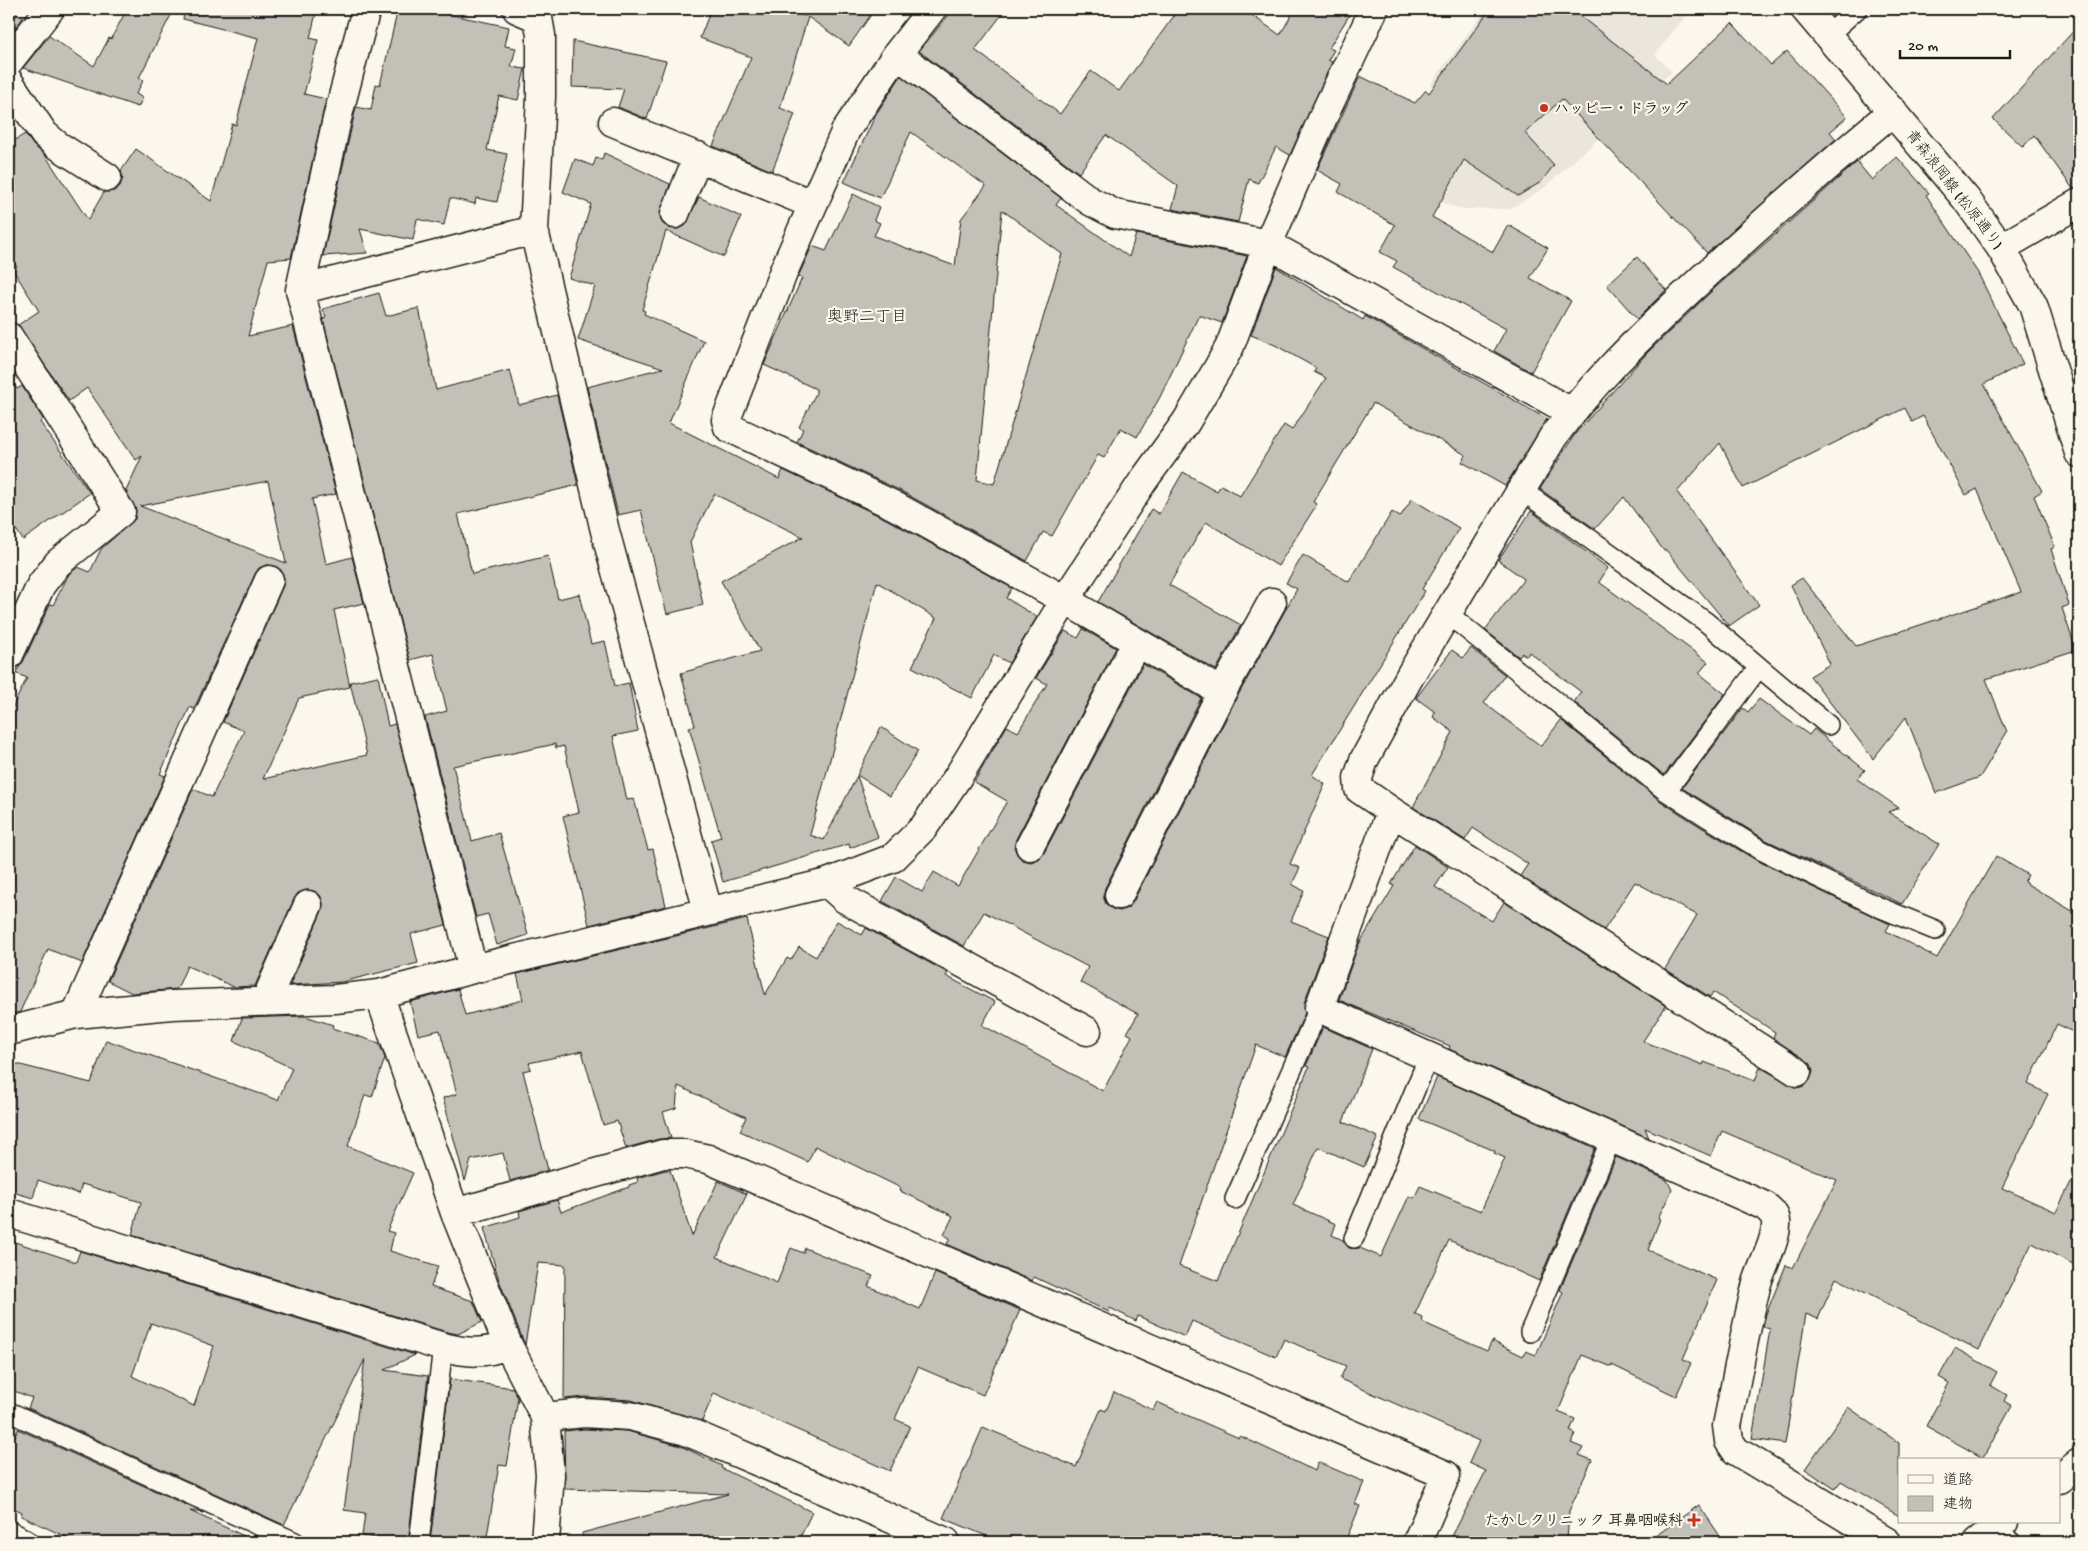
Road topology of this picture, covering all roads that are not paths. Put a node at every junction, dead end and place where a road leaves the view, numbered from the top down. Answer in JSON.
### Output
{"nodes":[{"id":1,"x":50,"y":9,"type":"edge"},
{"id":2,"x":366,"y":9,"type":"edge"},
{"id":3,"x":517,"y":9,"type":"edge"},
{"id":4,"x":932,"y":9,"type":"edge"},
{"id":5,"x":1374,"y":9,"type":"edge"},
{"id":6,"x":1805,"y":9,"type":"edge"},
{"id":7,"x":1858,"y":9,"type":"edge"},
{"id":8,"x":1828,"y":35,"type":"junction"},
{"id":9,"x":897,"y":54,"type":"junction"},
{"id":10,"x":9,"y":61,"type":"edge"},
{"id":11,"x":9,"y":82,"type":"edge"},
{"id":12,"x":1893,"y":111,"type":"junction"},
{"id":13,"x":613,"y":122,"type":"dead end"},
{"id":14,"x":698,"y":156,"type":"junction"},
{"id":15,"x":107,"y":177,"type":"dead end"},
{"id":16,"x":2079,"y":203,"type":"edge"},
{"id":17,"x":812,"y":204,"type":"junction"},
{"id":18,"x":675,"y":214,"type":"dead end"},
{"id":19,"x":534,"y":230,"type":"junction"},
{"id":20,"x":1268,"y":244,"type":"junction"},
{"id":21,"x":2001,"y":248,"type":"junction"},
{"id":22,"x":300,"y":290,"type":"junction"},
{"id":23,"x":9,"y":337,"type":"edge"},
{"id":24,"x":1571,"y":412,"type":"junction"},
{"id":25,"x":2079,"y":453,"type":"edge"},
{"id":26,"x":1520,"y":489,"type":"junction"},
{"id":27,"x":269,"y":580,"type":"dead end"},
{"id":28,"x":1065,"y":600,"type":"junction"},
{"id":29,"x":1272,"y":602,"type":"dead end"},
{"id":30,"x":1448,"y":614,"type":"junction"},
{"id":31,"x":1136,"y":643,"type":"junction"},
{"id":32,"x":9,"y":655,"type":"edge"},
{"id":33,"x":1759,"y":667,"type":"junction"},
{"id":34,"x":1222,"y":692,"type":"junction"},
{"id":35,"x":1828,"y":725,"type":"dead end"},
{"id":36,"x":1666,"y":791,"type":"junction"},
{"id":37,"x":1391,"y":811,"type":"junction"},
{"id":38,"x":1030,"y":846,"type":"dead end"},
{"id":39,"x":827,"y":883,"type":"junction"},
{"id":40,"x":1119,"y":895,"type":"dead end"},
{"id":41,"x":308,"y":905,"type":"dead end"},
{"id":42,"x":708,"y":911,"type":"junction"},
{"id":43,"x":1935,"y":930,"type":"dead end"},
{"id":44,"x":473,"y":968,"type":"junction"},
{"id":45,"x":379,"y":994,"type":"junction"},
{"id":46,"x":265,"y":1002,"type":"junction"},
{"id":47,"x":1319,"y":1008,"type":"junction"},
{"id":48,"x":76,"y":1014,"type":"junction"},
{"id":49,"x":1087,"y":1030,"type":"dead end"},
{"id":50,"x":9,"y":1031,"type":"edge"},
{"id":51,"x":1429,"y":1056,"type":"junction"},
{"id":52,"x":1797,"y":1072,"type":"dead end"},
{"id":53,"x":1612,"y":1137,"type":"junction"},
{"id":54,"x":1234,"y":1199,"type":"dead end"},
{"id":55,"x":9,"y":1213,"type":"edge"},
{"id":56,"x":455,"y":1213,"type":"junction"},
{"id":57,"x":1354,"y":1238,"type":"dead end"},
{"id":58,"x":1530,"y":1332,"type":"dead end"},
{"id":59,"x":508,"y":1345,"type":"junction"},
{"id":60,"x":443,"y":1347,"type":"junction"},
{"id":61,"x":9,"y":1412,"type":"edge"},
{"id":62,"x":545,"y":1417,"type":"junction"},
{"id":63,"x":2079,"y":1463,"type":"edge"},
{"id":64,"x":2060,"y":1478,"type":"edge"},
{"id":65,"x":9,"y":1530,"type":"edge"},
{"id":66,"x":30,"y":1542,"type":"edge"},
{"id":67,"x":295,"y":1542,"type":"edge"},
{"id":68,"x":420,"y":1542,"type":"edge"},
{"id":69,"x":545,"y":1542,"type":"edge"},
{"id":70,"x":946,"y":1542,"type":"edge"},
{"id":71,"x":1416,"y":1542,"type":"edge"},
{"id":72,"x":1887,"y":1542,"type":"edge"}],
"edges":[{"from":1,"to":10,"type":"street"},
{"from":2,"to":22,"type":"street"},
{"from":3,"to":19,"type":"street"},
{"from":4,"to":9,"type":"street"},
{"from":5,"to":20,"type":"street"},
{"from":6,"to":8,"type":"street","name":"青森浪岡線 (松原通り)"},
{"from":7,"to":8,"type":"lane"},
{"from":8,"to":12,"type":"street","name":"青森浪岡線 (松原通り)"},
{"from":9,"to":17,"type":"street"},
{"from":9,"to":20,"type":"street"},
{"from":11,"to":15,"type":"street"},
{"from":12,"to":21,"type":"street","name":"青森浪岡線 (松原通り)"},
{"from":12,"to":24,"type":"street"},
{"from":13,"to":14,"type":"street"},
{"from":14,"to":17,"type":"street"},
{"from":14,"to":18,"type":"street"},
{"from":16,"to":21,"type":"street"},
{"from":17,"to":28,"type":"street"},
{"from":19,"to":22,"type":"street"},
{"from":19,"to":42,"type":"street"},
{"from":20,"to":24,"type":"street"},
{"from":20,"to":28,"type":"street"},
{"from":21,"to":25,"type":"street","name":"青森浪岡線 (松原通り)"},
{"from":22,"to":44,"type":"street"},
{"from":23,"to":32,"type":"street"},
{"from":24,"to":26,"type":"street"},
{"from":26,"to":30,"type":"street"},
{"from":26,"to":33,"type":"lane"},
{"from":27,"to":48,"type":"street"},
{"from":28,"to":31,"type":"street"},
{"from":28,"to":39,"type":"street"},
{"from":29,"to":34,"type":"street"},
{"from":30,"to":36,"type":"lane"},
{"from":30,"to":37,"type":"street"},
{"from":31,"to":34,"type":"street"},
{"from":31,"to":38,"type":"street"},
{"from":33,"to":35,"type":"lane"},
{"from":33,"to":36,"type":"lane"},
{"from":34,"to":40,"type":"street"},
{"from":36,"to":43,"type":"lane"},
{"from":37,"to":47,"type":"street"},
{"from":37,"to":52,"type":"street"},
{"from":39,"to":42,"type":"street"},
{"from":39,"to":49,"type":"street"},
{"from":41,"to":46,"type":"street"},
{"from":42,"to":44,"type":"street"},
{"from":44,"to":45,"type":"street"},
{"from":45,"to":46,"type":"street"},
{"from":45,"to":56,"type":"street"},
{"from":46,"to":48,"type":"street"},
{"from":47,"to":51,"type":"street"},
{"from":47,"to":54,"type":"lane"},
{"from":48,"to":50,"type":"street"},
{"from":51,"to":53,"type":"street"},
{"from":51,"to":57,"type":"lane"},
{"from":53,"to":58,"type":"lane"},
{"from":53,"to":72,"type":"street"},
{"from":55,"to":60,"type":"street"},
{"from":56,"to":59,"type":"street"},
{"from":56,"to":71,"type":"street"},
{"from":59,"to":60,"type":"street"},
{"from":59,"to":62,"type":"street"},
{"from":60,"to":68,"type":"lane"},
{"from":61,"to":67,"type":"lane"},
{"from":62,"to":69,"type":"street"},
{"from":62,"to":70,"type":"street"},
{"from":63,"to":64,"type":"street"},
{"from":65,"to":66,"type":"lane"}]}
